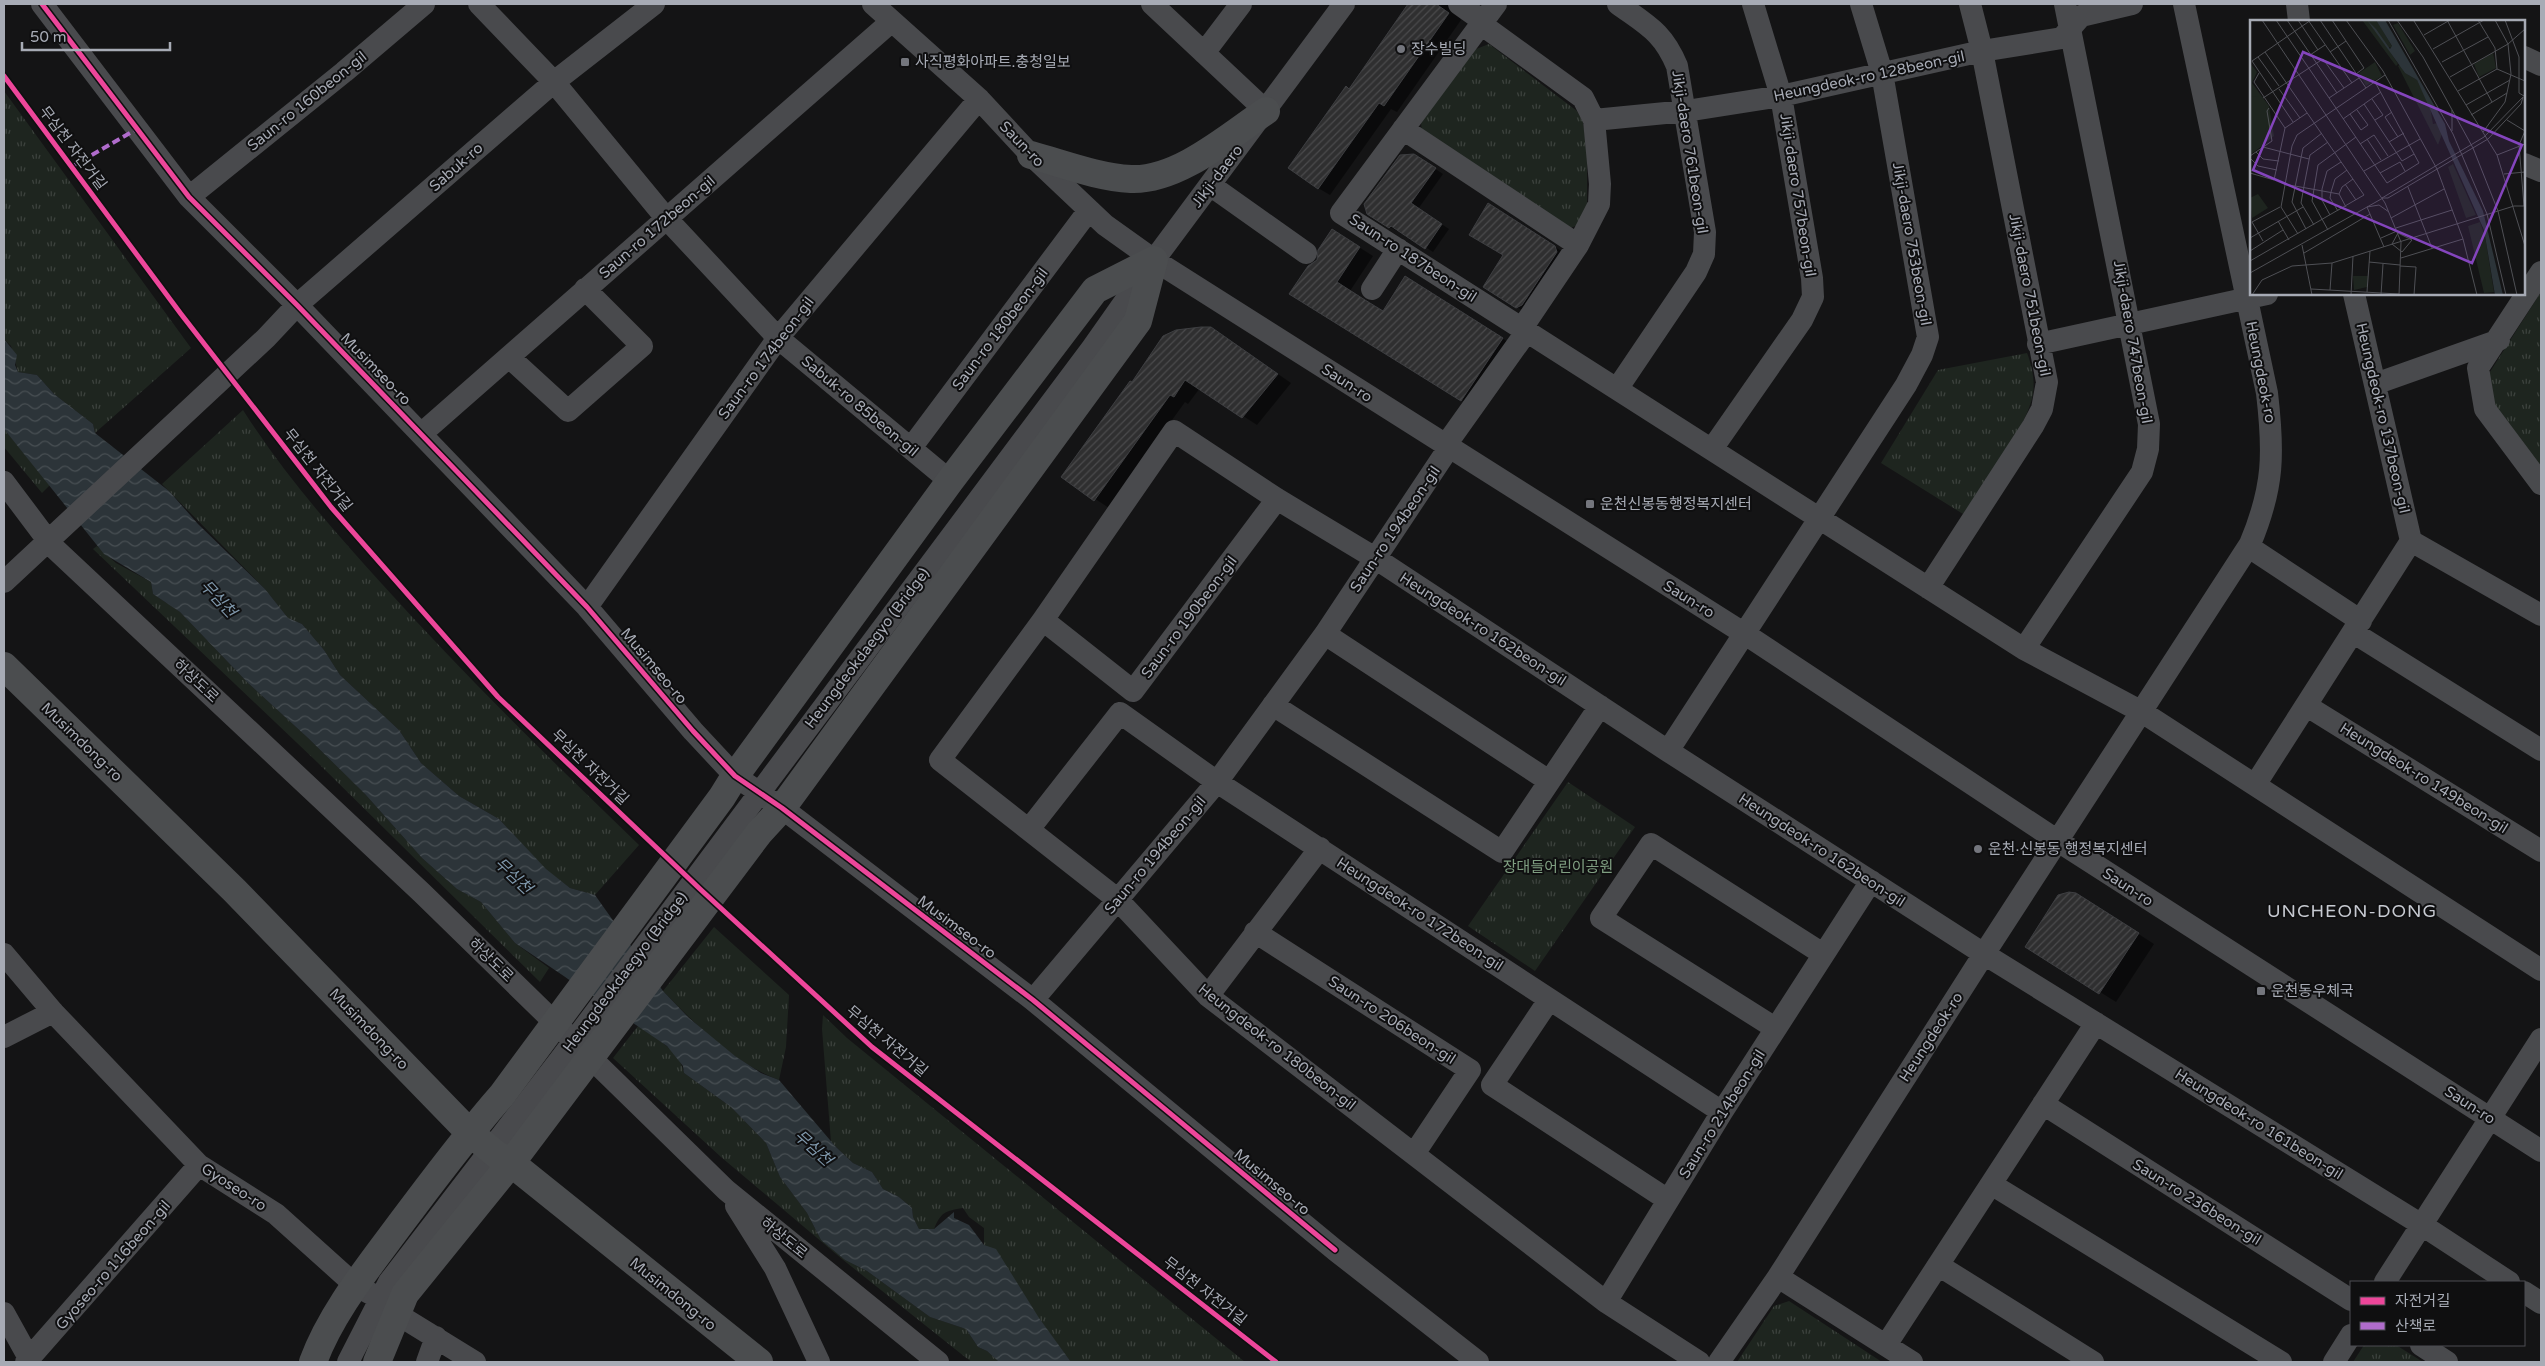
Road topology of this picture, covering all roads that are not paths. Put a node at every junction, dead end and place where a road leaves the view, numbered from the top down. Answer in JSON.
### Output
{"nodes":[{"id":1,"x":42,"y":4,"type":"edge"},
{"id":2,"x":424,"y":4,"type":"edge"},
{"id":3,"x":479,"y":4,"type":"edge"},
{"id":4,"x":654,"y":4,"type":"edge"},
{"id":5,"x":873,"y":4,"type":"edge"},
{"id":6,"x":1152,"y":4,"type":"edge"},
{"id":7,"x":1241,"y":4,"type":"edge"},
{"id":8,"x":1344,"y":4,"type":"edge"},
{"id":9,"x":1459,"y":4,"type":"edge"},
{"id":10,"x":1618,"y":4,"type":"edge"},
{"id":11,"x":1753,"y":4,"type":"edge"},
{"id":12,"x":1861,"y":4,"type":"edge"},
{"id":13,"x":1970,"y":4,"type":"edge"},
{"id":14,"x":2065,"y":4,"type":"edge"},
{"id":15,"x":2132,"y":4,"type":"edge"},
{"id":16,"x":2184,"y":4,"type":"edge"},
{"id":17,"x":2297,"y":4,"type":"edge"},
{"id":18,"x":1487,"y":16,"type":"edge"},
{"id":19,"x":2299,"y":20,"type":"edge"},
{"id":20,"x":892,"y":21,"type":"junction"},
{"id":21,"x":2070,"y":28,"type":"junction"},
{"id":22,"x":1982,"y":51,"type":"junction"},
{"id":23,"x":1204,"y":53,"type":"junction"},
{"id":24,"x":2525,"y":57,"type":"edge"},
{"id":25,"x":2541,"y":65,"type":"edge"},
{"id":26,"x":1882,"y":73,"type":"junction"},
{"id":27,"x":554,"y":82,"type":"junction"},
{"id":28,"x":1781,"y":96,"type":"junction"},
{"id":29,"x":979,"y":99,"type":"junction"},
{"id":30,"x":1266,"y":111,"type":"junction"},
{"id":31,"x":1686,"y":111,"type":"junction"},
{"id":32,"x":1594,"y":120,"type":"junction"},
{"id":33,"x":1403,"y":129,"type":"junction"},
{"id":34,"x":1031,"y":155,"type":"junction"},
{"id":35,"x":2525,"y":164,"type":"edge"},
{"id":36,"x":2541,"y":171,"type":"edge"},
{"id":37,"x":1210,"y":185,"type":"junction"},
{"id":38,"x":189,"y":197,"type":"junction"},
{"id":39,"x":1089,"y":210,"type":"junction"},
{"id":40,"x":666,"y":218,"type":"junction"},
{"id":41,"x":1578,"y":245,"type":"junction"},
{"id":42,"x":1398,"y":249,"type":"junction"},
{"id":43,"x":1306,"y":253,"type":"dead end"},
{"id":44,"x":1154,"y":260,"type":"junction"},
{"id":45,"x":2525,"y":266,"type":"edge"},
{"id":46,"x":2541,"y":271,"type":"edge"},
{"id":47,"x":2250,"y":272,"type":"edge"},
{"id":48,"x":1372,"y":289,"type":"dead end"},
{"id":49,"x":586,"y":290,"type":"junction"},
{"id":50,"x":2354,"y":295,"type":"edge"},
{"id":51,"x":2256,"y":296,"type":"edge"},
{"id":52,"x":297,"y":305,"type":"junction"},
{"id":53,"x":2130,"y":322,"type":"junction"},
{"id":54,"x":1524,"y":330,"type":"junction"},
{"id":55,"x":778,"y":338,"type":"junction"},
{"id":56,"x":2498,"y":340,"type":"junction"},
{"id":57,"x":2038,"y":344,"type":"junction"},
{"id":58,"x":1092,"y":348,"type":"joint"},
{"id":59,"x":509,"y":357,"type":"junction"},
{"id":60,"x":2375,"y":384,"type":"junction"},
{"id":61,"x":1617,"y":389,"type":"junction"},
{"id":62,"x":421,"y":434,"type":"junction"},
{"id":63,"x":1447,"y":447,"type":"junction"},
{"id":64,"x":911,"y":448,"type":"junction"},
{"id":65,"x":1712,"y":450,"type":"junction"},
{"id":66,"x":950,"y":480,"type":"junction"},
{"id":67,"x":4,"y":482,"type":"edge"},
{"id":68,"x":2541,"y":484,"type":"edge"},
{"id":69,"x":1277,"y":499,"type":"junction"},
{"id":70,"x":1819,"y":518,"type":"junction"},
{"id":71,"x":2411,"y":542,"type":"junction"},
{"id":72,"x":2248,"y":547,"type":"junction"},
{"id":73,"x":1376,"y":558,"type":"junction"},
{"id":74,"x":4,"y":582,"type":"edge"},
{"id":75,"x":1928,"y":588,"type":"junction"},
{"id":76,"x":588,"y":607,"type":"junction"},
{"id":77,"x":2541,"y":615,"type":"edge"},
{"id":78,"x":1043,"y":620,"type":"junction"},
{"id":79,"x":2357,"y":627,"type":"junction"},
{"id":80,"x":1325,"y":634,"type":"junction"},
{"id":81,"x":1744,"y":634,"type":"junction"},
{"id":82,"x":2024,"y":649,"type":"junction"},
{"id":83,"x":4,"y":666,"type":"edge"},
{"id":84,"x":1273,"y":705,"type":"junction"},
{"id":85,"x":1600,"y":706,"type":"junction"},
{"id":86,"x":2307,"y":706,"type":"junction"},
{"id":87,"x":2142,"y":712,"type":"junction"},
{"id":88,"x":2541,"y":750,"type":"edge"},
{"id":89,"x":1668,"y":752,"type":"junction"},
{"id":90,"x":1549,"y":781,"type":"junction"},
{"id":91,"x":1217,"y":782,"type":"junction"},
{"id":92,"x":2255,"y":785,"type":"junction"},
{"id":93,"x":728,"y":786,"type":"junction"},
{"id":94,"x":782,"y":808,"type":"junction"},
{"id":95,"x":1030,"y":828,"type":"junction"},
{"id":96,"x":2058,"y":841,"type":"junction"},
{"id":97,"x":1320,"y":848,"type":"junction"},
{"id":98,"x":2541,"y":851,"type":"edge"},
{"id":99,"x":1871,"y":881,"type":"junction"},
{"id":100,"x":1118,"y":899,"type":"junction"},
{"id":101,"x":1255,"y":932,"type":"junction"},
{"id":102,"x":4,"y":954,"type":"edge"},
{"id":103,"x":1823,"y":954,"type":"junction"},
{"id":104,"x":1984,"y":954,"type":"junction"},
{"id":105,"x":2541,"y":970,"type":"edge"},
{"id":106,"x":1208,"y":996,"type":"junction"},
{"id":107,"x":1033,"y":1000,"type":"junction"},
{"id":108,"x":1549,"y":1000,"type":"junction"},
{"id":109,"x":53,"y":1012,"type":"junction"},
{"id":110,"x":2096,"y":1023,"type":"junction"},
{"id":111,"x":1775,"y":1028,"type":"junction"},
{"id":112,"x":4,"y":1037,"type":"edge"},
{"id":113,"x":2541,"y":1039,"type":"edge"},
{"id":114,"x":2043,"y":1104,"type":"junction"},
{"id":115,"x":1722,"y":1112,"type":"junction"},
{"id":116,"x":2490,"y":1118,"type":"junction"},
{"id":117,"x":469,"y":1132,"type":"junction"},
{"id":118,"x":2541,"y":1151,"type":"edge"},
{"id":119,"x":1414,"y":1154,"type":"junction"},
{"id":120,"x":511,"y":1162,"type":"junction"},
{"id":121,"x":199,"y":1166,"type":"junction"},
{"id":122,"x":1991,"y":1184,"type":"junction"},
{"id":123,"x":726,"y":1190,"type":"junction"},
{"id":124,"x":1668,"y":1200,"type":"junction"},
{"id":125,"x":2422,"y":1225,"type":"junction"},
{"id":126,"x":1938,"y":1265,"type":"junction"},
{"id":127,"x":1778,"y":1277,"type":"junction"},
{"id":128,"x":2386,"y":1281,"type":"edge"},
{"id":129,"x":2507,"y":1281,"type":"edge"},
{"id":130,"x":355,"y":1285,"type":"junction"},
{"id":131,"x":2525,"y":1293,"type":"edge"},
{"id":132,"x":2350,"y":1299,"type":"edge"},
{"id":133,"x":1606,"y":1302,"type":"junction"},
{"id":134,"x":2541,"y":1303,"type":"edge"},
{"id":135,"x":4,"y":1313,"type":"edge"},
{"id":136,"x":397,"y":1314,"type":"junction"},
{"id":137,"x":436,"y":1337,"type":"junction"},
{"id":138,"x":2350,"y":1337,"type":"edge"},
{"id":139,"x":1886,"y":1345,"type":"junction"},
{"id":140,"x":2423,"y":1346,"type":"edge"},
{"id":141,"x":28,"y":1362,"type":"edge"},
{"id":142,"x":313,"y":1362,"type":"edge"},
{"id":143,"x":348,"y":1362,"type":"edge"},
{"id":144,"x":377,"y":1362,"type":"edge"},
{"id":145,"x":427,"y":1362,"type":"edge"},
{"id":146,"x":475,"y":1362,"type":"edge"},
{"id":147,"x":759,"y":1362,"type":"edge"},
{"id":148,"x":818,"y":1362,"type":"edge"},
{"id":149,"x":938,"y":1362,"type":"edge"},
{"id":150,"x":1478,"y":1362,"type":"edge"},
{"id":151,"x":1700,"y":1362,"type":"edge"},
{"id":152,"x":1719,"y":1362,"type":"edge"},
{"id":153,"x":1912,"y":1362,"type":"edge"},
{"id":154,"x":2093,"y":1362,"type":"edge"},
{"id":155,"x":2281,"y":1362,"type":"edge"},
{"id":156,"x":2334,"y":1362,"type":"edge"},
{"id":157,"x":2448,"y":1362,"type":"edge"}],
"edges":[{"from":1,"to":38,"type":"street","name":"Musimseo-ro"},
{"from":2,"to":38,"type":"street","name":"Saun-ro 160beon-gil"},
{"from":3,"to":27,"type":"street","name":"Sabuk-ro 85beon-gil"},
{"from":4,"to":27,"type":"street","name":"Sabuk-ro"},
{"from":5,"to":20,"type":"street","name":"Saun-ro"},
{"from":6,"to":23,"type":"street"},
{"from":7,"to":23,"type":"street"},
{"from":8,"to":30,"type":"street","name":"Jikji-daero"},
{"from":9,"to":18,"type":"street"},
{"from":10,"to":31,"type":"street","name":"Jikji-daero 761beon-gil"},
{"from":11,"to":28,"type":"street","name":"Jikji-daero 757beon-gil"},
{"from":12,"to":26,"type":"street","name":"Jikji-daero 753beon-gil"},
{"from":13,"to":22,"type":"street","name":"Jikji-daero 751beon-gil"},
{"from":14,"to":21,"type":"street","name":"Jikji-daero 747beon-gil"},
{"from":15,"to":21,"type":"street","name":"Heungdeok-ro 128beon-gil"},
{"from":16,"to":47,"type":"street","name":"Heungdeok-ro"},
{"from":17,"to":19,"type":"street"},
{"from":18,"to":32,"type":"street"},
{"from":18,"to":33,"type":"street","name":"Saun-ro 187beon-gil"},
{"from":20,"to":29,"type":"street","name":"Saun-ro"},
{"from":20,"to":40,"type":"street","name":"Saun-ro 172beon-gil"},
{"from":21,"to":22,"type":"street","name":"Heungdeok-ro 128beon-gil"},
{"from":21,"to":53,"type":"street","name":"Jikji-daero 747beon-gil"},
{"from":22,"to":26,"type":"street","name":"Heungdeok-ro 128beon-gil"},
{"from":22,"to":57,"type":"street","name":"Jikji-daero 751beon-gil"},
{"from":23,"to":30,"type":"street"},
{"from":24,"to":25,"type":"street"},
{"from":26,"to":28,"type":"street","name":"Heungdeok-ro 128beon-gil"},
{"from":26,"to":70,"type":"street","name":"Jikji-daero 753beon-gil"},
{"from":27,"to":40,"type":"street","name":"Sabuk-ro 85beon-gil"},
{"from":27,"to":52,"type":"street","name":"Sabuk-ro"},
{"from":28,"to":31,"type":"street","name":"Heungdeok-ro 128beon-gil"},
{"from":28,"to":65,"type":"street","name":"Jikji-daero 757beon-gil"},
{"from":29,"to":34,"type":"street","name":"Saun-ro"},
{"from":29,"to":55,"type":"street","name":"Saun-ro 174beon-gil"},
{"from":30,"to":34,"type":"main road"},
{"from":30,"to":37,"type":"street","name":"Jikji-daero"},
{"from":31,"to":32,"type":"street","name":"Heungdeok-ro 128beon-gil"},
{"from":31,"to":61,"type":"street","name":"Jikji-daero 761beon-gil"},
{"from":32,"to":41,"type":"street","name":"Saun-ro 194beon-gil"},
{"from":33,"to":41,"type":"street"},
{"from":33,"to":42,"type":"street","name":"Saun-ro 187beon-gil"},
{"from":34,"to":39,"type":"street","name":"Saun-ro"},
{"from":35,"to":36,"type":"street"},
{"from":37,"to":43,"type":"street"},
{"from":37,"to":44,"type":"street","name":"Jikji-daero"},
{"from":38,"to":52,"type":"street","name":"Musimseo-ro"},
{"from":39,"to":44,"type":"street","name":"Saun-ro"},
{"from":39,"to":64,"type":"street","name":"Saun-ro 180beon-gil"},
{"from":40,"to":49,"type":"street","name":"Saun-ro 172beon-gil"},
{"from":40,"to":55,"type":"street","name":"Sabuk-ro 85beon-gil"},
{"from":41,"to":54,"type":"street","name":"Saun-ro 194beon-gil"},
{"from":42,"to":48,"type":"street"},
{"from":42,"to":54,"type":"street","name":"Saun-ro 187beon-gil"},
{"from":44,"to":58,"type":"street","name":"Jikji-daero"},
{"from":44,"to":63,"type":"street","name":"Saun-ro"},
{"from":44,"to":66,"type":"main road"},
{"from":44,"to":94,"type":"main road"},
{"from":45,"to":46,"type":"street"},
{"from":46,"to":56,"type":"street"},
{"from":49,"to":59,"type":"street","name":"Saun-ro 172beon-gil"},
{"from":49,"to":59,"type":"street"},
{"from":50,"to":60,"type":"street","name":"Heungdeok-ro 137beon-gil"},
{"from":51,"to":53,"type":"street"},
{"from":51,"to":72,"type":"street","name":"Heungdeok-ro"},
{"from":52,"to":62,"type":"street","name":"Musimseo-ro"},
{"from":52,"to":74,"type":"street","name":"Sabuk-ro"},
{"from":53,"to":57,"type":"street"},
{"from":53,"to":82,"type":"street","name":"Jikji-daero 747beon-gil"},
{"from":54,"to":61,"type":"street","name":"Saun-ro 187beon-gil"},
{"from":54,"to":63,"type":"street","name":"Saun-ro 194beon-gil"},
{"from":55,"to":64,"type":"street","name":"Sabuk-ro 85beon-gil"},
{"from":55,"to":76,"type":"street","name":"Saun-ro 174beon-gil"},
{"from":56,"to":60,"type":"street"},
{"from":56,"to":68,"type":"street"},
{"from":57,"to":75,"type":"street","name":"Jikji-daero 751beon-gil"},
{"from":58,"to":143,"type":"street","name":"Heungdeokdaegyo (Bridge)"},
{"from":59,"to":62,"type":"street","name":"Saun-ro 172beon-gil"},
{"from":60,"to":71,"type":"street","name":"Heungdeok-ro 137beon-gil"},
{"from":61,"to":65,"type":"street","name":"Saun-ro 187beon-gil"},
{"from":62,"to":76,"type":"street","name":"Musimseo-ro"},
{"from":63,"to":73,"type":"street","name":"Saun-ro 194beon-gil"},
{"from":63,"to":81,"type":"street","name":"Saun-ro"},
{"from":64,"to":66,"type":"street","name":"Sabuk-ro 85beon-gil"},
{"from":65,"to":70,"type":"street"},
{"from":66,"to":93,"type":"main road"},
{"from":67,"to":123,"type":"street","name":"하상도로"},
{"from":69,"to":73,"type":"street","name":"Heungdeok-ro 162beon-gil"},
{"from":69,"to":78,"type":"street","name":"Heungdeok-ro 162beon-gil"},
{"from":69,"to":78,"type":"street","name":"Saun-ro 190beon-gil"},
{"from":70,"to":75,"type":"street"},
{"from":70,"to":81,"type":"street","name":"Jikji-daero 753beon-gil"},
{"from":71,"to":77,"type":"street"},
{"from":71,"to":79,"type":"street"},
{"from":72,"to":79,"type":"street"},
{"from":72,"to":87,"type":"street","name":"Heungdeok-ro"},
{"from":73,"to":80,"type":"street","name":"Saun-ro 194beon-gil"},
{"from":73,"to":85,"type":"street","name":"Heungdeok-ro 162beon-gil"},
{"from":75,"to":82,"type":"street"},
{"from":76,"to":93,"type":"street","name":"Musimseo-ro"},
{"from":78,"to":95,"type":"street","name":"Heungdeok-ro 180beon-gil"},
{"from":79,"to":86,"type":"street"},
{"from":79,"to":88,"type":"street"},
{"from":80,"to":84,"type":"street","name":"Saun-ro 194beon-gil"},
{"from":80,"to":90,"type":"street"},
{"from":81,"to":89,"type":"street"},
{"from":81,"to":96,"type":"street","name":"Saun-ro"},
{"from":82,"to":87,"type":"street"},
{"from":83,"to":117,"type":"main road","name":"Musimdong-ro"},
{"from":84,"to":90,"type":"street"},
{"from":84,"to":91,"type":"street","name":"Saun-ro 194beon-gil"},
{"from":85,"to":89,"type":"street","name":"Heungdeok-ro 162beon-gil"},
{"from":85,"to":90,"type":"street"},
{"from":86,"to":92,"type":"street"},
{"from":86,"to":98,"type":"street","name":"Heungdeok-ro 149beon-gil"},
{"from":87,"to":92,"type":"street"},
{"from":87,"to":96,"type":"street","name":"Heungdeok-ro"},
{"from":89,"to":99,"type":"street","name":"Heungdeok-ro 162beon-gil"},
{"from":91,"to":95,"type":"street","name":"Heungdeok-ro 172beon-gil"},
{"from":91,"to":97,"type":"street","name":"Heungdeok-ro 172beon-gil"},
{"from":91,"to":100,"type":"street","name":"Saun-ro 194beon-gil"},
{"from":92,"to":105,"type":"street"},
{"from":93,"to":94,"type":"street","name":"Musimseo-ro"},
{"from":93,"to":117,"type":"main road"},
{"from":94,"to":107,"type":"street","name":"Musimseo-ro"},
{"from":94,"to":120,"type":"main road"},
{"from":95,"to":100,"type":"street","name":"Heungdeok-ro 180beon-gil"},
{"from":96,"to":104,"type":"street","name":"Heungdeok-ro"},
{"from":96,"to":116,"type":"street","name":"Saun-ro"},
{"from":97,"to":101,"type":"street"},
{"from":97,"to":108,"type":"street","name":"Heungdeok-ro 172beon-gil"},
{"from":99,"to":103,"type":"street","name":"Saun-ro 214beon-gil"},
{"from":99,"to":104,"type":"street","name":"Heungdeok-ro 162beon-gil"},
{"from":100,"to":106,"type":"street","name":"Heungdeok-ro 180beon-gil"},
{"from":100,"to":107,"type":"street","name":"Saun-ro 194beon-gil"},
{"from":101,"to":106,"type":"street"},
{"from":101,"to":119,"type":"street","name":"Saun-ro 206beon-gil"},
{"from":102,"to":109,"type":"street","name":"Gyoseo-ro"},
{"from":103,"to":111,"type":"street","name":"Saun-ro 214beon-gil"},
{"from":103,"to":111,"type":"street"},
{"from":104,"to":110,"type":"street","name":"Heungdeok-ro 161beon-gil"},
{"from":104,"to":127,"type":"street","name":"Heungdeok-ro"},
{"from":106,"to":119,"type":"street","name":"Heungdeok-ro 180beon-gil"},
{"from":107,"to":150,"type":"street","name":"Musimseo-ro"},
{"from":108,"to":115,"type":"street","name":"Heungdeok-ro 172beon-gil"},
{"from":108,"to":124,"type":"street"},
{"from":109,"to":112,"type":"street"},
{"from":109,"to":121,"type":"street","name":"Gyoseo-ro"},
{"from":110,"to":114,"type":"street"},
{"from":110,"to":125,"type":"street","name":"Heungdeok-ro 161beon-gil"},
{"from":111,"to":115,"type":"street","name":"Saun-ro 214beon-gil"},
{"from":113,"to":116,"type":"street"},
{"from":114,"to":122,"type":"street"},
{"from":114,"to":132,"type":"street","name":"Saun-ro 236beon-gil"},
{"from":115,"to":124,"type":"street","name":"Saun-ro 214beon-gil"},
{"from":116,"to":118,"type":"street","name":"Saun-ro"},
{"from":116,"to":125,"type":"street"},
{"from":117,"to":120,"type":"main road","name":"Musimdong-ro"},
{"from":117,"to":130,"type":"main road"},
{"from":119,"to":133,"type":"street","name":"Heungdeok-ro 180beon-gil"},
{"from":120,"to":136,"type":"main road"},
{"from":120,"to":147,"type":"main road","name":"Musimdong-ro"},
{"from":121,"to":130,"type":"street","name":"Gyoseo-ro"},
{"from":121,"to":141,"type":"street","name":"Gyoseo-ro 116beon-gil"},
{"from":122,"to":126,"type":"street"},
{"from":122,"to":155,"type":"street"},
{"from":123,"to":148,"type":"street"},
{"from":123,"to":149,"type":"street","name":"하상도로"},
{"from":124,"to":133,"type":"street","name":"Saun-ro 214beon-gil"},
{"from":125,"to":128,"type":"street"},
{"from":125,"to":129,"type":"street","name":"Heungdeok-ro 161beon-gil"},
{"from":126,"to":139,"type":"street"},
{"from":126,"to":154,"type":"street"},
{"from":127,"to":139,"type":"street"},
{"from":127,"to":152,"type":"street","name":"Heungdeok-ro"},
{"from":130,"to":136,"type":"street","name":"Gyoseo-ro"},
{"from":130,"to":142,"type":"main road"},
{"from":131,"to":134,"type":"street"},
{"from":133,"to":151,"type":"street","name":"Heungdeok-ro 180beon-gil"},
{"from":135,"to":141,"type":"street"},
{"from":136,"to":137,"type":"street","name":"Gyoseo-ro"},
{"from":136,"to":144,"type":"main road"},
{"from":137,"to":145,"type":"street"},
{"from":137,"to":146,"type":"street","name":"Gyoseo-ro"},
{"from":138,"to":156,"type":"street"},
{"from":139,"to":153,"type":"street"},
{"from":140,"to":157,"type":"street"}]}
